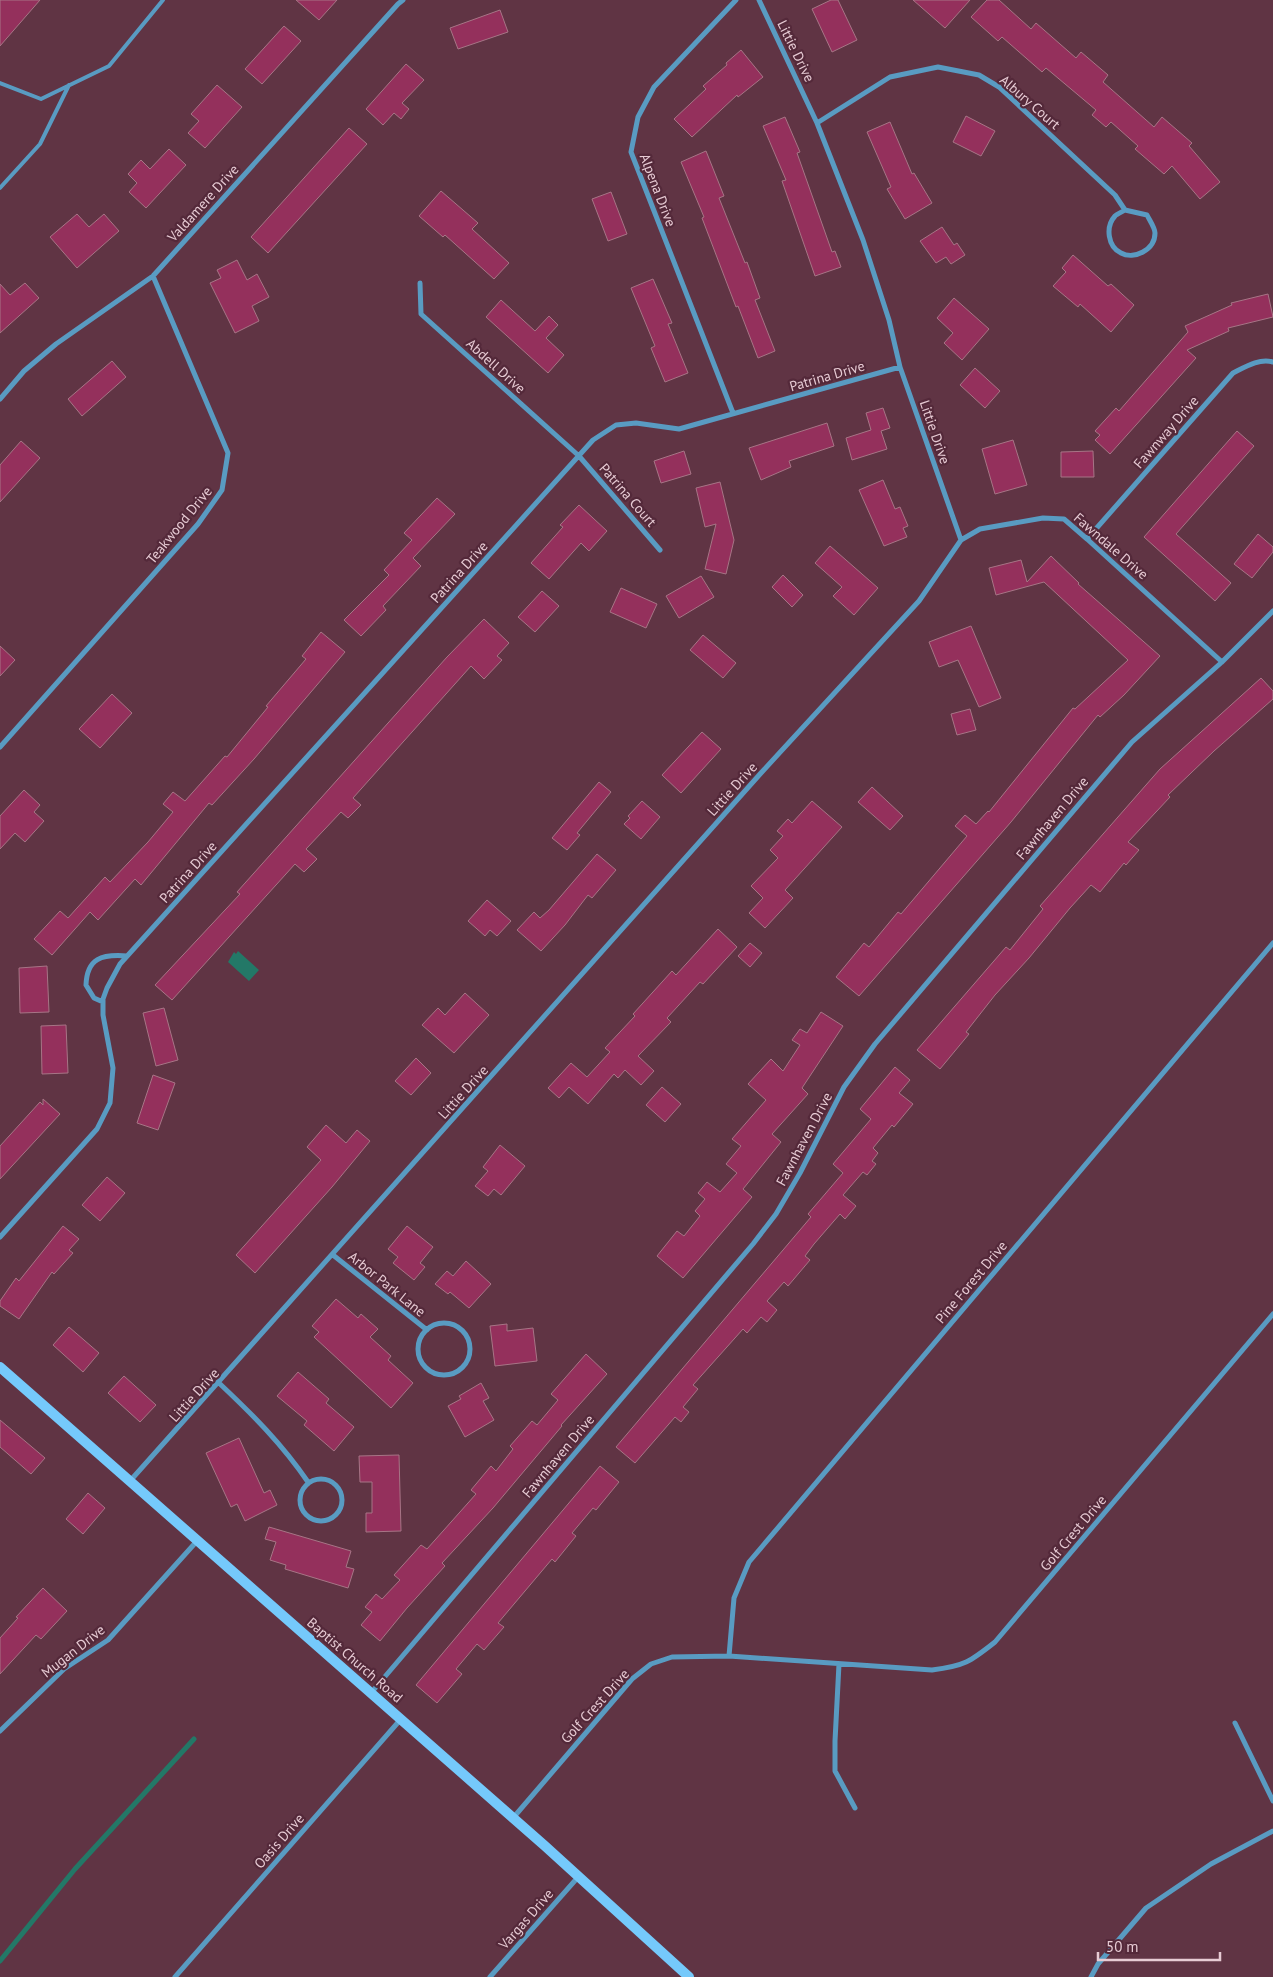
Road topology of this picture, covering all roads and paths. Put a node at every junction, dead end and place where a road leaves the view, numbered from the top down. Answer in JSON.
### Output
{"nodes":[{"id":1,"x":163,"y":0,"type":"edge"},
{"id":2,"x":403,"y":0,"type":"edge"},
{"id":3,"x":736,"y":0,"type":"edge"},
{"id":4,"x":759,"y":0,"type":"edge"},
{"id":5,"x":0,"y":83,"type":"edge"},
{"id":6,"x":68,"y":85,"type":"junction"},
{"id":7,"x":818,"y":123,"type":"junction"},
{"id":8,"x":0,"y":188,"type":"edge"},
{"id":9,"x":1125,"y":210,"type":"junction"},
{"id":10,"x":153,"y":276,"type":"junction"},
{"id":11,"x":420,"y":283,"type":"dead end"},
{"id":12,"x":1273,"y":362,"type":"edge"},
{"id":13,"x":900,"y":367,"type":"junction"},
{"id":14,"x":0,"y":399,"type":"edge"},
{"id":15,"x":733,"y":414,"type":"junction"},
{"id":16,"x":579,"y":456,"type":"junction"},
{"id":17,"x":1087,"y":539,"type":"junction"},
{"id":18,"x":961,"y":540,"type":"junction"},
{"id":19,"x":660,"y":550,"type":"dead end"},
{"id":20,"x":1273,"y":612,"type":"edge"},
{"id":21,"x":1222,"y":662,"type":"junction"},
{"id":22,"x":0,"y":746,"type":"edge"},
{"id":23,"x":1273,"y":943,"type":"edge"},
{"id":24,"x":127,"y":956,"type":"junction"},
{"id":25,"x":103,"y":1002,"type":"junction"},
{"id":26,"x":0,"y":1237,"type":"edge"},
{"id":27,"x":333,"y":1255,"type":"junction"},
{"id":28,"x":1273,"y":1314,"type":"edge"},
{"id":29,"x":427,"y":1330,"type":"junction"},
{"id":30,"x":0,"y":1367,"type":"edge"},
{"id":31,"x":219,"y":1383,"type":"junction"},
{"id":32,"x":130,"y":1481,"type":"junction"},
{"id":33,"x":308,"y":1482,"type":"junction"},
{"id":34,"x":197,"y":1541,"type":"junction"},
{"id":35,"x":729,"y":1656,"type":"junction"},
{"id":36,"x":839,"y":1664,"type":"junction"},
{"id":37,"x":371,"y":1693,"type":"junction"},
{"id":38,"x":401,"y":1719,"type":"junction"},
{"id":39,"x":1235,"y":1723,"type":"dead end"},
{"id":40,"x":0,"y":1731,"type":"edge"},
{"id":41,"x":1273,"y":1801,"type":"edge"},
{"id":42,"x":856,"y":1808,"type":"dead end"},
{"id":43,"x":513,"y":1818,"type":"junction"},
{"id":44,"x":1273,"y":1831,"type":"edge"},
{"id":45,"x":579,"y":1876,"type":"junction"},
{"id":46,"x":175,"y":1977,"type":"edge"},
{"id":47,"x":490,"y":1977,"type":"edge"},
{"id":48,"x":689,"y":1977,"type":"edge"},
{"id":49,"x":1091,"y":1977,"type":"edge"}],
"edges":[{"from":1,"to":6,"type":"lane"},
{"from":2,"to":10,"type":"street","name":"Valdamere Drive"},
{"from":3,"to":15,"type":"street","name":"Alpena Drive"},
{"from":4,"to":7,"type":"street","name":"Littie Drive"},
{"from":5,"to":6,"type":"lane"},
{"from":6,"to":8,"type":"lane"},
{"from":7,"to":9,"type":"street","name":"Albury Court"},
{"from":7,"to":13,"type":"street","name":"Littie Drive"},
{"from":9,"to":9,"type":"street"},
{"from":10,"to":14,"type":"street","name":"Valdamere Drive"},
{"from":10,"to":22,"type":"street","name":"Teakwood Drive"},
{"from":11,"to":16,"type":"street","name":"Abdell Drive"},
{"from":12,"to":17,"type":"street","name":"Fawnway Drive"},
{"from":13,"to":15,"type":"street","name":"Patrina Drive"},
{"from":13,"to":18,"type":"street","name":"Littie Drive"},
{"from":15,"to":16,"type":"street","name":"Patrina Drive"},
{"from":16,"to":19,"type":"street","name":"Patrina Court"},
{"from":16,"to":24,"type":"street","name":"Patrina Drive"},
{"from":17,"to":18,"type":"street","name":"Fawndale Drive"},
{"from":17,"to":21,"type":"street","name":"Fawndale Drive"},
{"from":18,"to":27,"type":"street","name":"Littie Drive"},
{"from":20,"to":21,"type":"street","name":"Fawnhaven Drive"},
{"from":21,"to":37,"type":"street","name":"Fawnhaven Drive"},
{"from":23,"to":35,"type":"street","name":"Pine Forest Drive"},
{"from":24,"to":25,"type":"street","name":"Patrina Drive"},
{"from":24,"to":25,"type":"street"},
{"from":25,"to":26,"type":"street","name":"Patrina Drive"},
{"from":27,"to":29,"type":"street","name":"Arbor Park Lane"},
{"from":27,"to":31,"type":"street","name":"Littie Drive"},
{"from":28,"to":36,"type":"street","name":"Golf Crest Drive"},
{"from":29,"to":29,"type":"street","name":"Arbor Park Lane"},
{"from":30,"to":32,"type":"street","name":"Baptist Church Road"},
{"from":31,"to":32,"type":"street","name":"Littie Drive"},
{"from":31,"to":33,"type":"street"},
{"from":32,"to":34,"type":"street","name":"Baptist Church Road"},
{"from":33,"to":33,"type":"street"},
{"from":34,"to":37,"type":"street","name":"Baptist Church Road"},
{"from":34,"to":40,"type":"street","name":"Mugan Drive"},
{"from":35,"to":36,"type":"street","name":"Golf Crest Drive"},
{"from":35,"to":43,"type":"street","name":"Golf Crest Drive"},
{"from":36,"to":42,"type":"street"},
{"from":37,"to":38,"type":"street","name":"Baptist Church Road"},
{"from":38,"to":43,"type":"street","name":"Baptist Church Road"},
{"from":38,"to":46,"type":"street","name":"Oasis Drive"},
{"from":39,"to":41,"type":"street"},
{"from":43,"to":45,"type":"street","name":"Baptist Church Road"},
{"from":44,"to":49,"type":"street"},
{"from":45,"to":47,"type":"street","name":"Vargas Drive"},
{"from":45,"to":48,"type":"street","name":"Baptist Church Road"}]}
